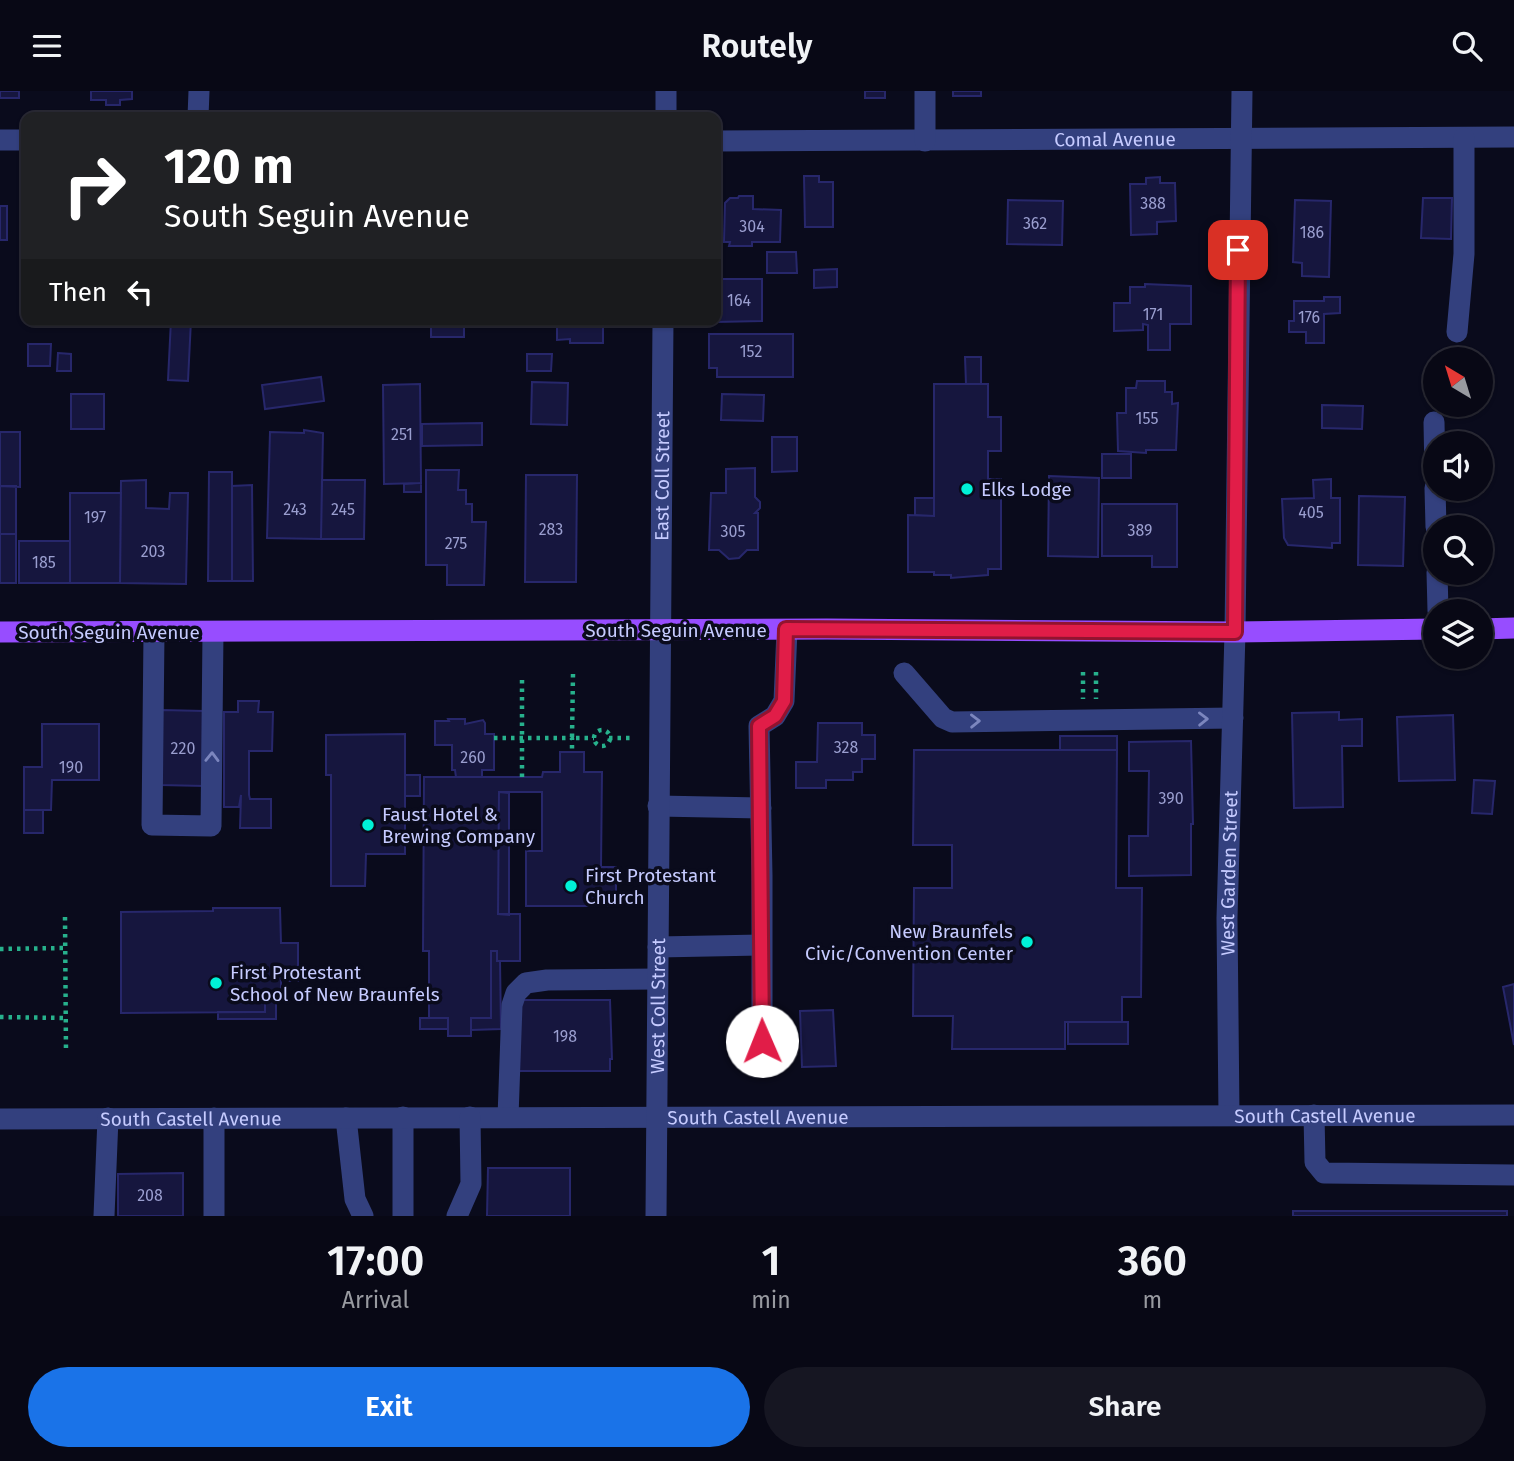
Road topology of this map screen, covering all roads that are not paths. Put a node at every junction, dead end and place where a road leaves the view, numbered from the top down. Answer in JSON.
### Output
{"nodes":[{"id":1,"x":199,"y":91,"type":"edge"},
{"id":2,"x":666,"y":91,"type":"edge"},
{"id":3,"x":925,"y":91,"type":"edge"},
{"id":4,"x":1242,"y":91,"type":"edge"},
{"id":5,"x":198,"y":112,"type":"edge"},
{"id":6,"x":666,"y":112,"type":"edge"},
{"id":7,"x":1514,"y":137,"type":"edge"},
{"id":8,"x":1464,"y":138,"type":"junction"},
{"id":9,"x":1240,"y":139,"type":"junction"},
{"id":10,"x":0,"y":140,"type":"edge"},
{"id":11,"x":21,"y":140,"type":"edge"},
{"id":12,"x":721,"y":141,"type":"edge"},
{"id":13,"x":925,"y":141,"type":"junction"},
{"id":14,"x":663,"y":326,"type":"edge"},
{"id":15,"x":1457,"y":332,"type":"dead end"},
{"id":16,"x":1434,"y":422,"type":"dead end"},
{"id":17,"x":1434,"y":431,"type":"edge"},
{"id":18,"x":1514,"y":628,"type":"edge"},
{"id":19,"x":786,"y":629,"type":"junction"},
{"id":20,"x":1423,"y":629,"type":"edge"},
{"id":21,"x":1493,"y":629,"type":"edge"},
{"id":22,"x":659,"y":630,"type":"junction"},
{"id":23,"x":0,"y":632,"type":"edge"},
{"id":24,"x":213,"y":632,"type":"junction"},
{"id":25,"x":1235,"y":632,"type":"junction"},
{"id":26,"x":154,"y":633,"type":"junction"},
{"id":27,"x":904,"y":673,"type":"dead end"},
{"id":28,"x":1233,"y":718,"type":"junction"},
{"id":29,"x":658,"y":806,"type":"junction"},
{"id":30,"x":761,"y":808,"type":"junction"},
{"id":31,"x":761,"y":945,"type":"junction"},
{"id":32,"x":657,"y":947,"type":"junction"},
{"id":33,"x":657,"y":979,"type":"junction"},
{"id":34,"x":762,"y":1064,"type":"dead end"},
{"id":35,"x":1229,"y":1115,"type":"junction"},
{"id":36,"x":1314,"y":1115,"type":"junction"},
{"id":37,"x":1514,"y":1115,"type":"edge"},
{"id":38,"x":403,"y":1117,"type":"junction"},
{"id":39,"x":470,"y":1117,"type":"junction"},
{"id":40,"x":508,"y":1117,"type":"junction"},
{"id":41,"x":657,"y":1117,"type":"junction"},
{"id":42,"x":108,"y":1118,"type":"junction"},
{"id":43,"x":214,"y":1118,"type":"junction"},
{"id":44,"x":346,"y":1118,"type":"junction"},
{"id":45,"x":0,"y":1119,"type":"edge"},
{"id":46,"x":1514,"y":1175,"type":"edge"},
{"id":47,"x":104,"y":1216,"type":"edge"},
{"id":48,"x":214,"y":1216,"type":"edge"},
{"id":49,"x":363,"y":1216,"type":"edge"},
{"id":50,"x":403,"y":1216,"type":"edge"},
{"id":51,"x":457,"y":1216,"type":"edge"},
{"id":52,"x":656,"y":1216,"type":"edge"}],
"edges":[{"from":1,"to":5,"type":"street"},
{"from":2,"to":6,"type":"street"},
{"from":3,"to":13,"type":"street"},
{"from":4,"to":9,"type":"street","name":"West Garden Street"},
{"from":7,"to":8,"type":"street","name":"Comal Avenue"},
{"from":8,"to":9,"type":"street","name":"Comal Avenue"},
{"from":8,"to":15,"type":"street"},
{"from":9,"to":13,"type":"street","name":"Comal Avenue"},
{"from":9,"to":25,"type":"street","name":"West Garden Street"},
{"from":10,"to":11,"type":"street"},
{"from":12,"to":13,"type":"street","name":"Comal Avenue"},
{"from":14,"to":22,"type":"street","name":"East Coll Street"},
{"from":16,"to":17,"type":"street"},
{"from":18,"to":21,"type":"main road"},
{"from":19,"to":22,"type":"main road","name":"South Seguin Avenue"},
{"from":19,"to":25,"type":"main road","name":"South Seguin Avenue"},
{"from":19,"to":30,"type":"street"},
{"from":20,"to":25,"type":"main road","name":"South Seguin Avenue"},
{"from":22,"to":24,"type":"main road","name":"South Seguin Avenue"},
{"from":22,"to":29,"type":"street","name":"West Coll Street"},
{"from":23,"to":26,"type":"main road","name":"South Seguin Avenue"},
{"from":24,"to":26,"type":"main road","name":"South Seguin Avenue"},
{"from":26,"to":24,"type":"street","one_way":true},
{"from":25,"to":28,"type":"street","name":"West Garden Street"},
{"from":27,"to":28,"type":"street","one_way":true},
{"from":28,"to":35,"type":"street","name":"West Garden Street"},
{"from":29,"to":30,"type":"street"},
{"from":29,"to":32,"type":"street","name":"West Coll Street"},
{"from":30,"to":31,"type":"street"},
{"from":31,"to":32,"type":"street"},
{"from":31,"to":34,"type":"street"},
{"from":32,"to":33,"type":"street","name":"West Coll Street"},
{"from":33,"to":40,"type":"street"},
{"from":33,"to":41,"type":"street","name":"West Coll Street"},
{"from":35,"to":36,"type":"street","name":"South Castell Avenue"},
{"from":35,"to":41,"type":"street","name":"South Castell Avenue"},
{"from":36,"to":37,"type":"street","name":"South Castell Avenue"},
{"from":36,"to":46,"type":"street"},
{"from":38,"to":39,"type":"street","name":"South Castell Avenue"},
{"from":38,"to":44,"type":"street","name":"South Castell Avenue"},
{"from":38,"to":50,"type":"street"},
{"from":39,"to":40,"type":"street","name":"South Castell Avenue"},
{"from":39,"to":51,"type":"street"},
{"from":40,"to":41,"type":"street","name":"South Castell Avenue"},
{"from":41,"to":52,"type":"street","name":"West Coll Street"},
{"from":42,"to":43,"type":"street","name":"South Castell Avenue"},
{"from":42,"to":45,"type":"street","name":"South Castell Avenue"},
{"from":42,"to":47,"type":"street"},
{"from":43,"to":44,"type":"street","name":"South Castell Avenue"},
{"from":43,"to":48,"type":"street"},
{"from":44,"to":49,"type":"street"}]}
